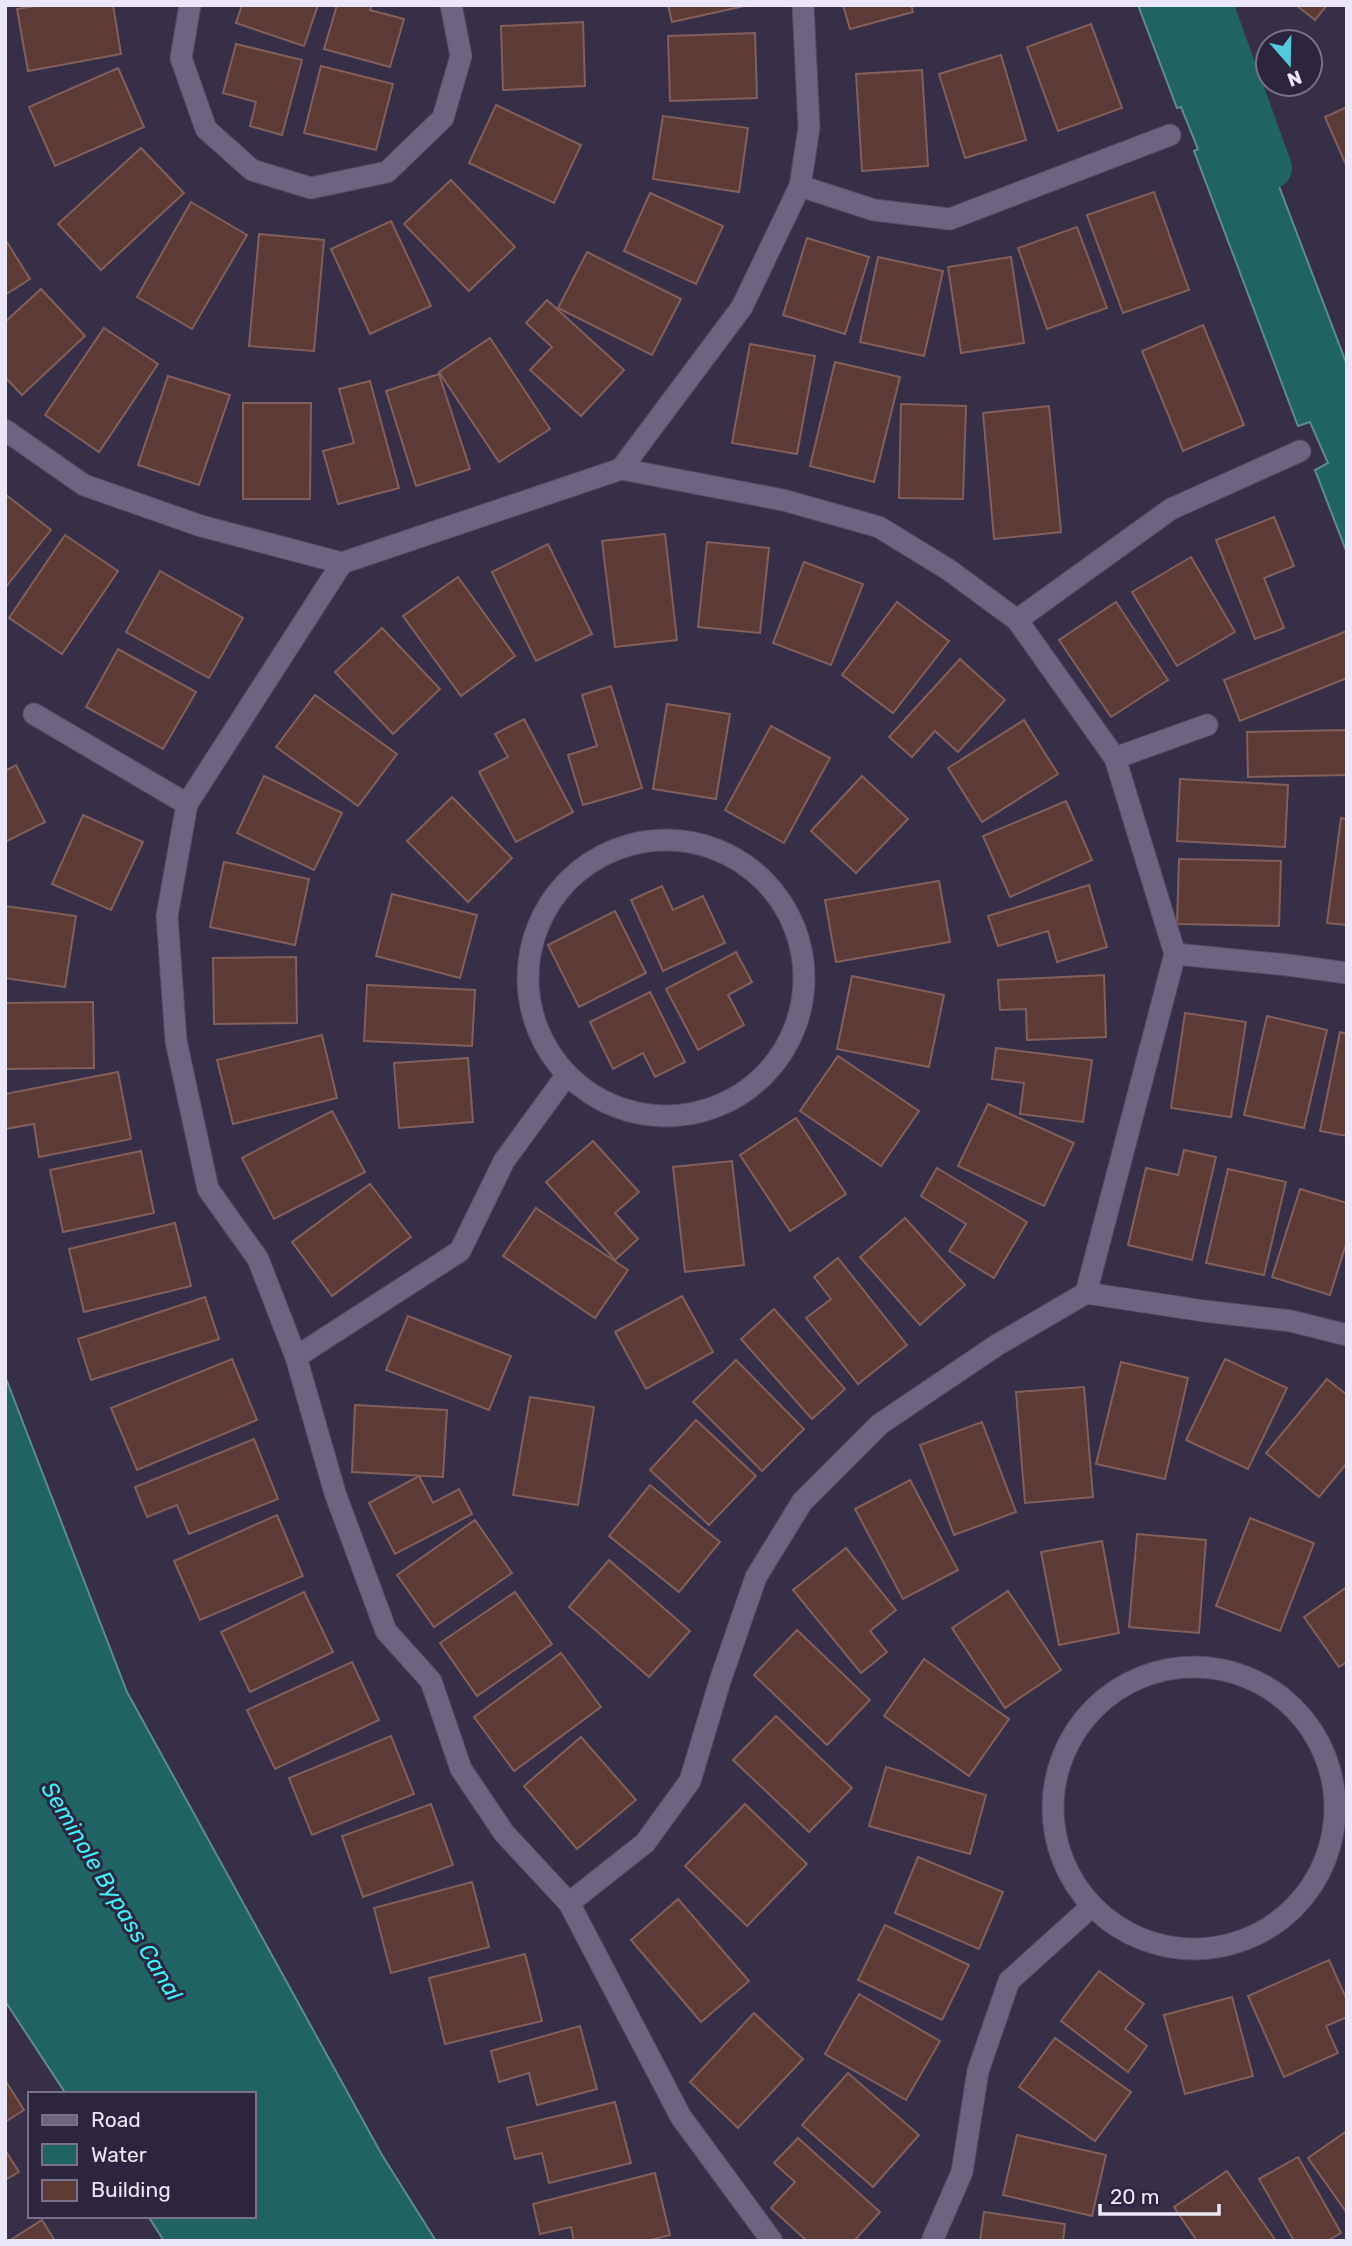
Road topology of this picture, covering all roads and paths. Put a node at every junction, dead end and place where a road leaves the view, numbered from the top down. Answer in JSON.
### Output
{"nodes":[{"id":1,"x":190,"y":5,"type":"edge"},
{"id":2,"x":451,"y":5,"type":"edge"},
{"id":3,"x":803,"y":5,"type":"edge"},
{"id":4,"x":1170,"y":135,"type":"dead end"},
{"id":5,"x":800,"y":186,"type":"junction"},
{"id":6,"x":5,"y":430,"type":"edge"},
{"id":7,"x":1300,"y":451,"type":"dead end"},
{"id":8,"x":621,"y":469,"type":"junction"},
{"id":9,"x":342,"y":563,"type":"junction"},
{"id":10,"x":1017,"y":620,"type":"junction"},
{"id":11,"x":34,"y":714,"type":"dead end"},
{"id":12,"x":1207,"y":725,"type":"dead end"},
{"id":13,"x":1115,"y":758,"type":"junction"},
{"id":14,"x":187,"y":804,"type":"junction"},
{"id":15,"x":1175,"y":954,"type":"junction"},
{"id":16,"x":1347,"y":973,"type":"edge"},
{"id":17,"x":566,"y":1076,"type":"junction"},
{"id":18,"x":1086,"y":1293,"type":"junction"},
{"id":19,"x":1347,"y":1335,"type":"edge"},
{"id":20,"x":296,"y":1357,"type":"junction"},
{"id":21,"x":569,"y":1903,"type":"junction"},
{"id":22,"x":1091,"y":1908,"type":"junction"},
{"id":23,"x":772,"y":2241,"type":"edge"},
{"id":24,"x":932,"y":2241,"type":"edge"}],
"edges":[{"from":1,"to":2,"type":"street"},
{"from":3,"to":5,"type":"street"},
{"from":4,"to":5,"type":"street"},
{"from":5,"to":8,"type":"street"},
{"from":6,"to":9,"type":"street"},
{"from":7,"to":10,"type":"street"},
{"from":8,"to":9,"type":"street"},
{"from":8,"to":10,"type":"street"},
{"from":9,"to":14,"type":"street"},
{"from":10,"to":13,"type":"street"},
{"from":11,"to":14,"type":"street"},
{"from":12,"to":13,"type":"street"},
{"from":13,"to":15,"type":"street"},
{"from":14,"to":20,"type":"street"},
{"from":15,"to":16,"type":"street"},
{"from":15,"to":18,"type":"street"},
{"from":17,"to":17,"type":"street"},
{"from":17,"to":20,"type":"street"},
{"from":18,"to":19,"type":"street"},
{"from":18,"to":21,"type":"street"},
{"from":20,"to":21,"type":"street"},
{"from":21,"to":23,"type":"street"},
{"from":22,"to":22,"type":"street"},
{"from":22,"to":24,"type":"street"}]}
